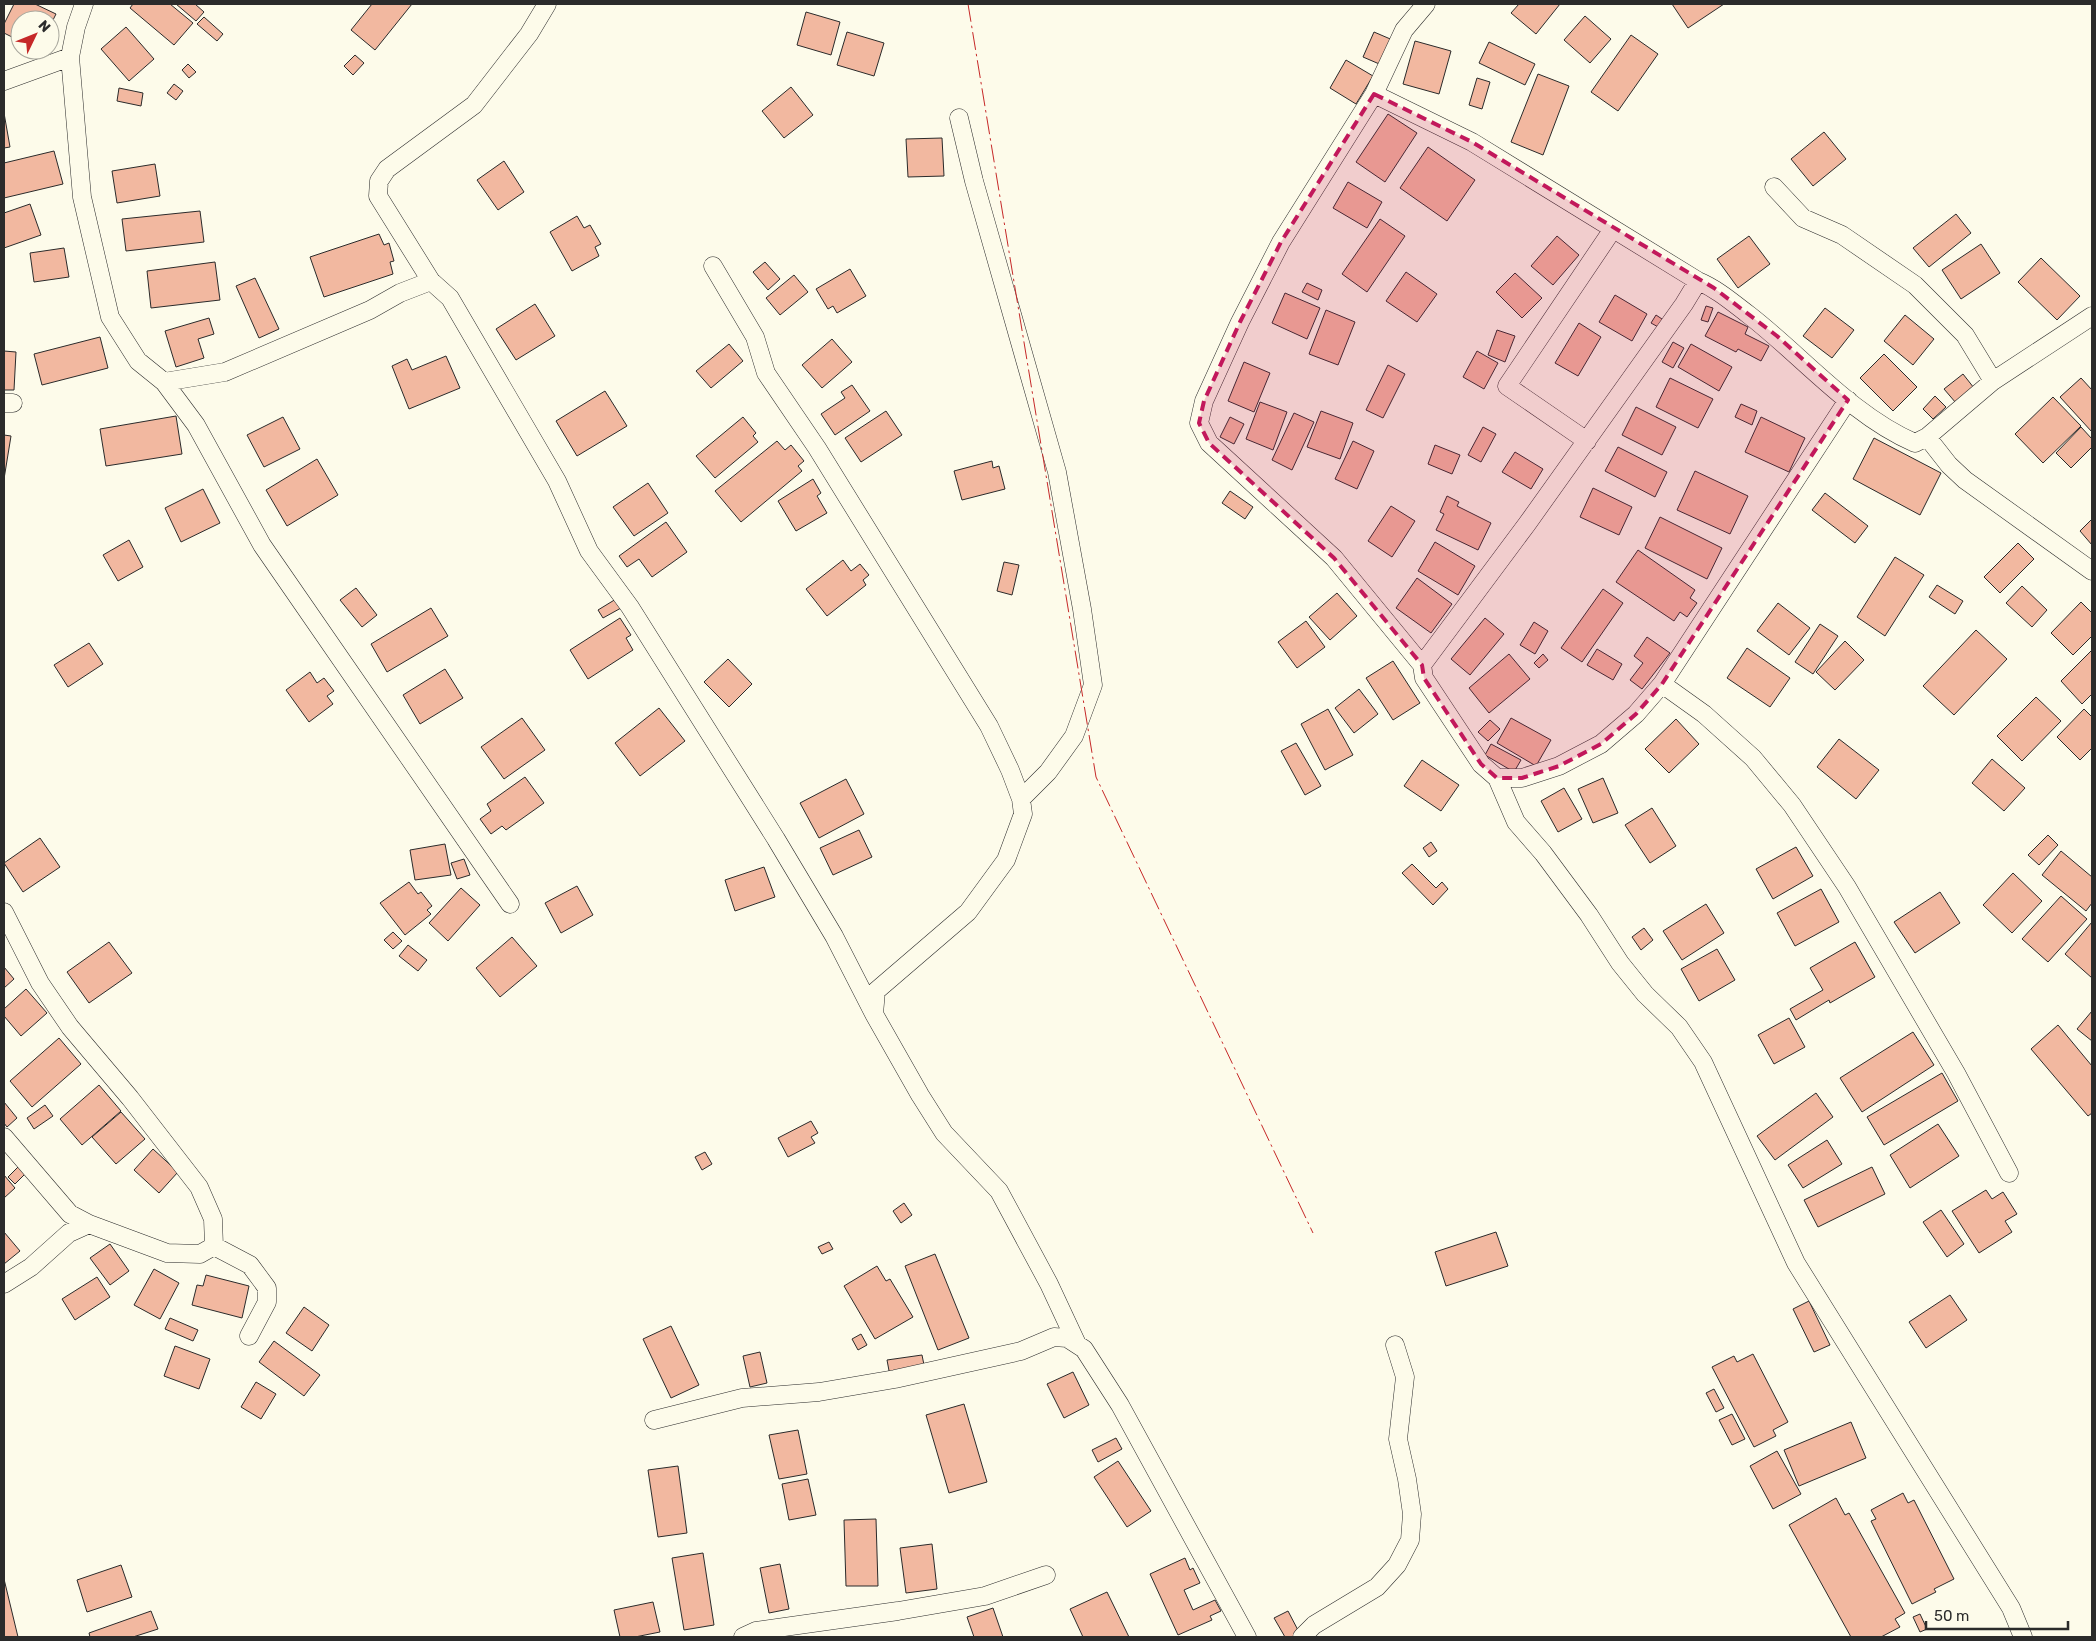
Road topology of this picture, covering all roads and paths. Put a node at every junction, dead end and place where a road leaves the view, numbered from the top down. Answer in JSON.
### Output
{"nodes":[{"id":1,"x":84,"y":4,"type":"edge"},
{"id":2,"x":547,"y":4,"type":"edge"},
{"id":3,"x":1426,"y":4,"type":"edge"},
{"id":4,"x":70,"y":57,"type":"junction"},
{"id":5,"x":4,"y":81,"type":"edge"},
{"id":6,"x":1374,"y":94,"type":"junction"},
{"id":7,"x":959,"y":118,"type":"dead end"},
{"id":8,"x":1774,"y":187,"type":"dead end"},
{"id":9,"x":1613,"y":229,"type":"junction"},
{"id":10,"x":713,"y":266,"type":"dead end"},
{"id":11,"x":1698,"y":281,"type":"junction"},
{"id":12,"x":431,"y":282,"type":"junction"},
{"id":13,"x":2092,"y":316,"type":"edge"},
{"id":14,"x":1993,"y":380,"type":"junction"},
{"id":15,"x":164,"y":382,"type":"junction"},
{"id":16,"x":1848,"y":400,"type":"junction"},
{"id":17,"x":1927,"y":437,"type":"junction"},
{"id":18,"x":1587,"y":441,"type":"junction"},
{"id":19,"x":2092,"y":571,"type":"edge"},
{"id":20,"x":1422,"y":666,"type":"junction"},
{"id":21,"x":1662,"y":684,"type":"junction"},
{"id":22,"x":1497,"y":778,"type":"junction"},
{"id":23,"x":1021,"y":799,"type":"junction"},
{"id":24,"x":510,"y":904,"type":"dead end"},
{"id":25,"x":4,"y":912,"type":"edge"},
{"id":26,"x":874,"y":1014,"type":"junction"},
{"id":27,"x":4,"y":1137,"type":"edge"},
{"id":28,"x":2009,"y":1174,"type":"dead end"},
{"id":29,"x":89,"y":1224,"type":"junction"},
{"id":30,"x":214,"y":1246,"type":"junction"},
{"id":31,"x":4,"y":1284,"type":"edge"},
{"id":32,"x":249,"y":1336,"type":"dead end"},
{"id":33,"x":1077,"y":1344,"type":"junction"},
{"id":34,"x":1395,"y":1345,"type":"dead end"},
{"id":35,"x":654,"y":1420,"type":"dead end"},
{"id":36,"x":1046,"y":1575,"type":"dead end"},
{"id":37,"x":743,"y":1637,"type":"edge"},
{"id":38,"x":1247,"y":1637,"type":"edge"},
{"id":39,"x":1302,"y":1637,"type":"edge"},
{"id":40,"x":2023,"y":1637,"type":"edge"}],
"edges":[{"from":1,"to":4,"type":"street"},
{"from":2,"to":12,"type":"street"},
{"from":3,"to":6,"type":"street"},
{"from":4,"to":5,"type":"street"},
{"from":4,"to":15,"type":"street"},
{"from":6,"to":9,"type":"street"},
{"from":6,"to":20,"type":"street"},
{"from":7,"to":23,"type":"street"},
{"from":8,"to":14,"type":"street"},
{"from":9,"to":11,"type":"street"},
{"from":9,"to":18,"type":"street"},
{"from":10,"to":23,"type":"street"},
{"from":11,"to":16,"type":"street"},
{"from":11,"to":18,"type":"street"},
{"from":12,"to":15,"type":"street"},
{"from":12,"to":26,"type":"street"},
{"from":13,"to":14,"type":"street"},
{"from":14,"to":17,"type":"street"},
{"from":15,"to":24,"type":"street"},
{"from":16,"to":17,"type":"street"},
{"from":16,"to":21,"type":"street"},
{"from":17,"to":19,"type":"street"},
{"from":18,"to":20,"type":"street"},
{"from":20,"to":22,"type":"street"},
{"from":21,"to":22,"type":"street"},
{"from":21,"to":28,"type":"street"},
{"from":22,"to":40,"type":"street"},
{"from":23,"to":26,"type":"street"},
{"from":25,"to":30,"type":"street"},
{"from":26,"to":33,"type":"street"},
{"from":27,"to":29,"type":"street"},
{"from":29,"to":30,"type":"street"},
{"from":29,"to":31,"type":"street"},
{"from":30,"to":32,"type":"street"},
{"from":33,"to":35,"type":"street"},
{"from":33,"to":38,"type":"street"},
{"from":34,"to":39,"type":"street"},
{"from":36,"to":37,"type":"street"}]}
